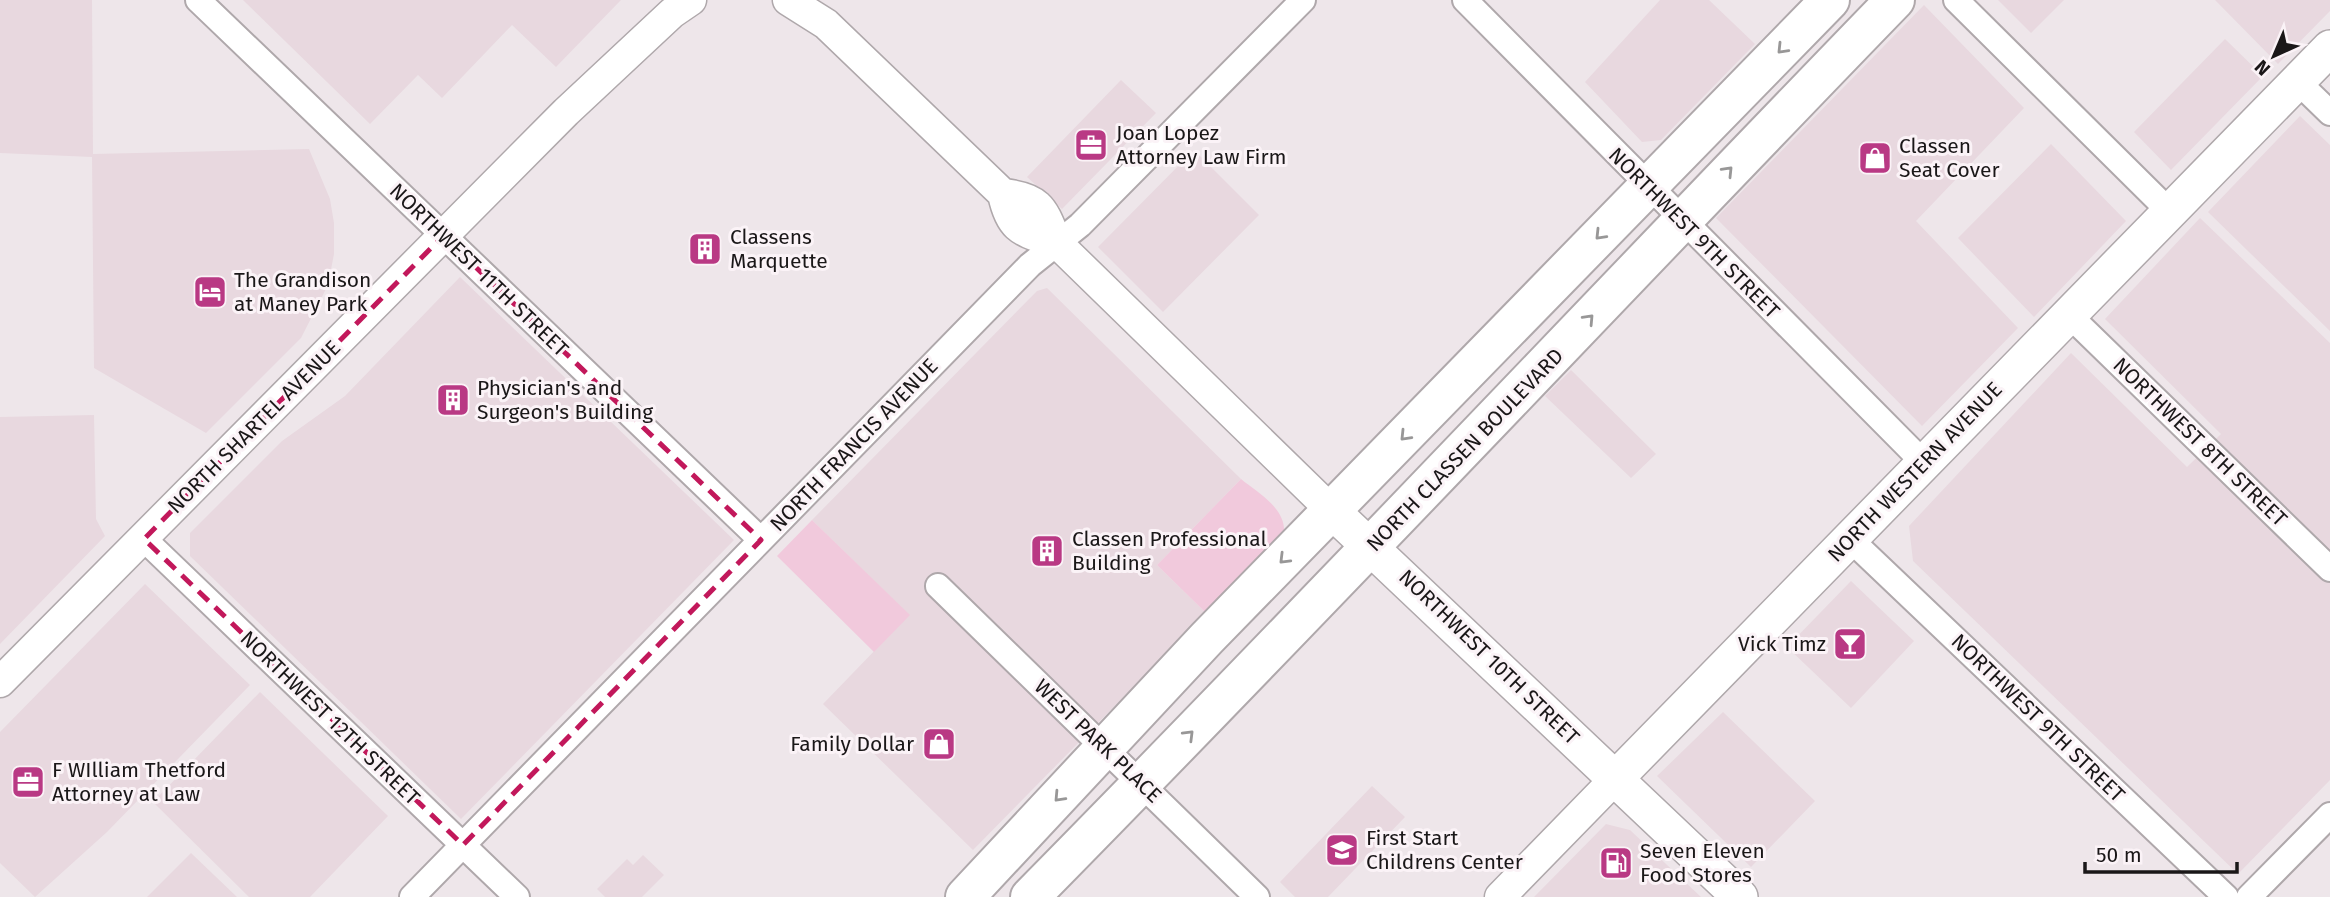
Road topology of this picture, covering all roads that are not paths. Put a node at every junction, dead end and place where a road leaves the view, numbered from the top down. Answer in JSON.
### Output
{"nodes":[{"id":1,"x":198,"y":0,"type":"edge"},
{"id":2,"x":663,"y":0,"type":"edge"},
{"id":3,"x":691,"y":0,"type":"edge"},
{"id":4,"x":788,"y":0,"type":"edge"},
{"id":5,"x":1303,"y":0,"type":"edge"},
{"id":6,"x":1465,"y":0,"type":"edge"},
{"id":7,"x":1829,"y":0,"type":"edge"},
{"id":8,"x":1895,"y":0,"type":"edge"},
{"id":9,"x":1956,"y":0,"type":"edge"},
{"id":10,"x":819,"y":12,"type":"edge"},
{"id":11,"x":2330,"y":48,"type":"edge"},
{"id":12,"x":2297,"y":81,"type":"junction"},
{"id":13,"x":566,"y":112,"type":"junction"},
{"id":14,"x":2330,"y":113,"type":"edge"},
{"id":15,"x":1648,"y":187,"type":"junction"},
{"id":16,"x":2170,"y":212,"type":"junction"},
{"id":17,"x":1681,"y":220,"type":"junction"},
{"id":18,"x":443,"y":236,"type":"junction"},
{"id":19,"x":1057,"y":243,"type":"junction"},
{"id":20,"x":2069,"y":316,"type":"junction"},
{"id":21,"x":1924,"y":463,"type":"junction"},
{"id":22,"x":1332,"y":511,"type":"junction"},
{"id":23,"x":144,"y":539,"type":"junction"},
{"id":24,"x":1850,"y":539,"type":"junction"},
{"id":25,"x":761,"y":540,"type":"junction"},
{"id":26,"x":1373,"y":547,"type":"junction"},
{"id":27,"x":2330,"y":569,"type":"edge"},
{"id":28,"x":938,"y":586,"type":"dead end"},
{"id":29,"x":0,"y":682,"type":"edge"},
{"id":30,"x":1106,"y":748,"type":"junction"},
{"id":31,"x":1616,"y":778,"type":"junction"},
{"id":32,"x":1142,"y":784,"type":"junction"},
{"id":33,"x":2330,"y":814,"type":"edge"},
{"id":34,"x":463,"y":845,"type":"junction"},
{"id":35,"x":412,"y":897,"type":"edge"},
{"id":36,"x":517,"y":897,"type":"edge"},
{"id":37,"x":965,"y":897,"type":"edge"},
{"id":38,"x":1030,"y":897,"type":"edge"},
{"id":39,"x":1257,"y":897,"type":"edge"},
{"id":40,"x":1500,"y":897,"type":"edge"},
{"id":41,"x":1740,"y":897,"type":"edge"},
{"id":42,"x":2226,"y":897,"type":"edge"},
{"id":43,"x":2249,"y":897,"type":"edge"}],
"edges":[{"from":1,"to":18,"type":"street","name":"NORTHWEST 11TH STREET"},
{"from":2,"to":13,"type":"street","name":"NORTH SHARTEL AVENUE"},
{"from":3,"to":13,"type":"street","name":"NORTH SHARTEL AVENUE"},
{"from":4,"to":10,"type":"street","name":"NORTHWEST 10TH STREET"},
{"from":5,"to":19,"type":"street","name":"NORTH FRANCIS AVENUE"},
{"from":6,"to":15,"type":"street","name":"NORTHWEST 9TH STREET"},
{"from":7,"to":15,"type":"main road","one_way":true},
{"from":17,"to":8,"type":"main road","name":"NORTH CLASSEN BOULEVARD","one_way":true},
{"from":9,"to":16,"type":"street"},
{"from":10,"to":19,"type":"street","name":"NORTHWEST 10TH STREET"},
{"from":11,"to":12,"type":"main road","name":"NORTH WESTERN AVENUE"},
{"from":12,"to":14,"type":"street"},
{"from":12,"to":16,"type":"main road","name":"NORTH WESTERN AVENUE"},
{"from":13,"to":18,"type":"street","name":"NORTH SHARTEL AVENUE"},
{"from":15,"to":17,"type":"street","name":"NORTHWEST 9TH STREET"},
{"from":15,"to":22,"type":"main road","one_way":true},
{"from":16,"to":20,"type":"main road","name":"NORTH WESTERN AVENUE"},
{"from":17,"to":21,"type":"street","name":"NORTHWEST 9TH STREET"},
{"from":26,"to":17,"type":"main road","name":"NORTH CLASSEN BOULEVARD","one_way":true},
{"from":18,"to":23,"type":"street","name":"NORTH SHARTEL AVENUE"},
{"from":18,"to":25,"type":"street","name":"NORTHWEST 11TH STREET"},
{"from":19,"to":22,"type":"street","name":"NORTHWEST 10TH STREET"},
{"from":19,"to":25,"type":"street","name":"NORTH FRANCIS AVENUE"},
{"from":20,"to":21,"type":"main road","name":"NORTH WESTERN AVENUE"},
{"from":20,"to":27,"type":"street","name":"NORTHWEST 8TH STREET"},
{"from":21,"to":24,"type":"main road","name":"NORTH WESTERN AVENUE"},
{"from":22,"to":26,"type":"main road","name":"NORTHWEST 10TH STREET"},
{"from":22,"to":30,"type":"main road","one_way":true},
{"from":23,"to":29,"type":"street","name":"NORTH SHARTEL AVENUE"},
{"from":23,"to":34,"type":"street","name":"NORTHWEST 12TH STREET"},
{"from":24,"to":31,"type":"main road","name":"NORTH WESTERN AVENUE"},
{"from":24,"to":42,"type":"street","name":"NORTHWEST 9TH STREET"},
{"from":25,"to":34,"type":"street","name":"NORTH FRANCIS AVENUE"},
{"from":26,"to":31,"type":"main road","name":"NORTHWEST 10TH STREET"},
{"from":32,"to":26,"type":"main road","name":"NORTH CLASSEN BOULEVARD","one_way":true},
{"from":28,"to":30,"type":"street","name":"WEST PARK PLACE"},
{"from":30,"to":32,"type":"street","name":"WEST PARK PLACE"},
{"from":30,"to":37,"type":"main road","one_way":true},
{"from":31,"to":40,"type":"street","name":"NORTH WESTERN AVENUE"},
{"from":31,"to":41,"type":"main road","name":"NORTHWEST 10TH STREET"},
{"from":32,"to":38,"type":"main road","name":"NORTH CLASSEN BOULEVARD"},
{"from":32,"to":39,"type":"street","name":"WEST PARK PLACE"},
{"from":33,"to":43,"type":"street"},
{"from":34,"to":35,"type":"street","name":"NORTH FRANCIS AVENUE"},
{"from":34,"to":36,"type":"street","name":"NORTHWEST 12TH STREET"}]}
